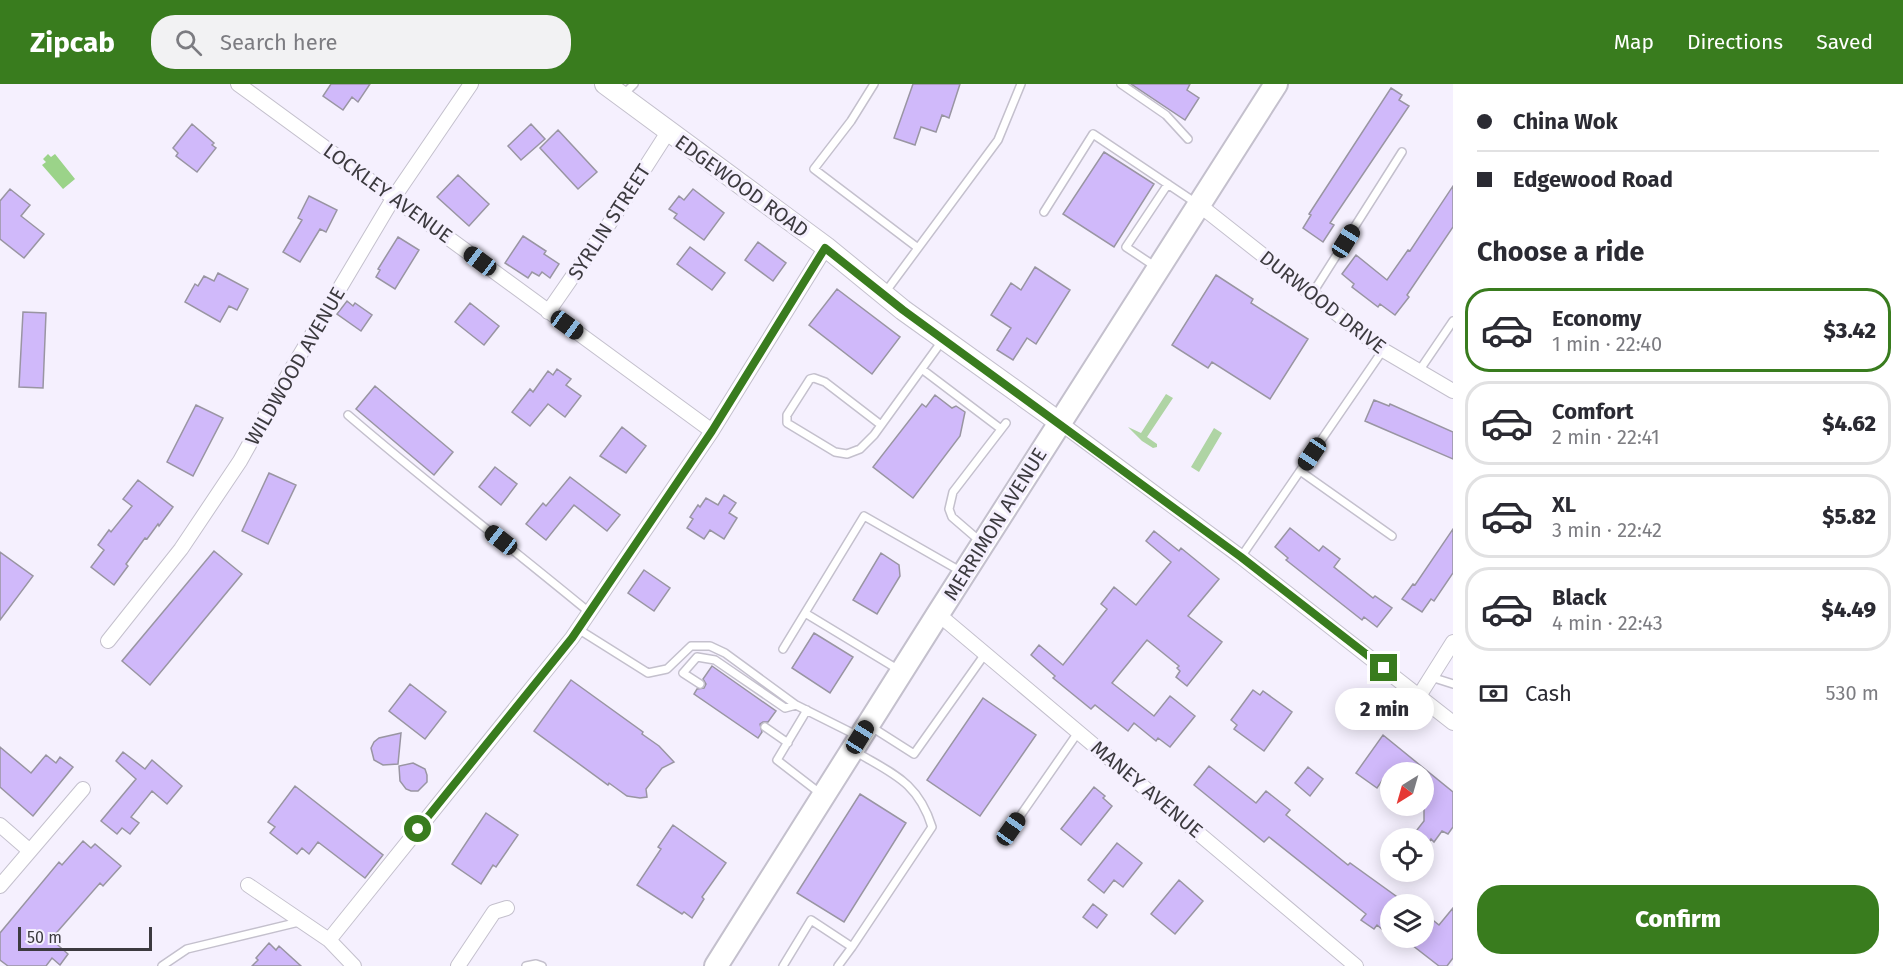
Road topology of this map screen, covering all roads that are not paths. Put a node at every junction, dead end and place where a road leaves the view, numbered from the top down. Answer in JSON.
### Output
{"nodes":[{"id":1,"x":238,"y":84,"type":"edge"},
{"id":2,"x":471,"y":84,"type":"edge"},
{"id":3,"x":604,"y":84,"type":"edge"},
{"id":4,"x":874,"y":84,"type":"edge"},
{"id":5,"x":1022,"y":84,"type":"edge"},
{"id":6,"x":1121,"y":84,"type":"edge"},
{"id":7,"x":1276,"y":84,"type":"edge"},
{"id":8,"x":628,"y":90,"type":"edge"},
{"id":9,"x":668,"y":132,"type":"junction"},
{"id":10,"x":1188,"y":139,"type":"dead end"},
{"id":11,"x":1402,"y":152,"type":"dead end"},
{"id":12,"x":1168,"y":184,"type":"junction"},
{"id":13,"x":394,"y":197,"type":"junction"},
{"id":14,"x":1198,"y":204,"type":"junction"},
{"id":15,"x":1044,"y":212,"type":"dead end"},
{"id":16,"x":825,"y":248,"type":"junction"},
{"id":17,"x":918,"y":248,"type":"junction"},
{"id":18,"x":1158,"y":269,"type":"junction"},
{"id":19,"x":884,"y":294,"type":"junction"},
{"id":20,"x":1312,"y":294,"type":"junction"},
{"id":21,"x":548,"y":312,"type":"junction"},
{"id":22,"x":1453,"y":321,"type":"edge"},
{"id":23,"x":944,"y":339,"type":"junction"},
{"id":24,"x":1383,"y":350,"type":"junction"},
{"id":25,"x":923,"y":370,"type":"junction"},
{"id":26,"x":1419,"y":371,"type":"junction"},
{"id":27,"x":1453,"y":391,"type":"edge"},
{"id":28,"x":348,"y":415,"type":"dead end"},
{"id":29,"x":1059,"y":422,"type":"junction"},
{"id":30,"x":881,"y":425,"type":"junction"},
{"id":31,"x":712,"y":431,"type":"junction"},
{"id":32,"x":1300,"y":471,"type":"junction"},
{"id":33,"x":1392,"y":536,"type":"dead end"},
{"id":34,"x":983,"y":543,"type":"junction"},
{"id":35,"x":1241,"y":557,"type":"junction"},
{"id":36,"x":964,"y":574,"type":"junction"},
{"id":37,"x":589,"y":612,"type":"junction"},
{"id":38,"x":805,"y":613,"type":"junction"},
{"id":39,"x":938,"y":614,"type":"junction"},
{"id":40,"x":578,"y":629,"type":"junction"},
{"id":41,"x":108,"y":641,"type":"dead end"},
{"id":42,"x":1453,"y":642,"type":"edge"},
{"id":43,"x":783,"y":649,"type":"dead end"},
{"id":44,"x":985,"y":653,"type":"junction"},
{"id":45,"x":902,"y":672,"type":"junction"},
{"id":46,"x":1431,"y":677,"type":"junction"},
{"id":47,"x":700,"y":684,"type":"dead end"},
{"id":48,"x":1453,"y":684,"type":"edge"},
{"id":49,"x":1419,"y":696,"type":"junction"},
{"id":50,"x":796,"y":705,"type":"junction"},
{"id":51,"x":807,"y":710,"type":"junction"},
{"id":52,"x":1453,"y":723,"type":"edge"},
{"id":53,"x":765,"y":727,"type":"dead end"},
{"id":54,"x":1079,"y":731,"type":"junction"},
{"id":55,"x":860,"y":737,"type":"junction"},
{"id":56,"x":788,"y":743,"type":"junction"},
{"id":57,"x":83,"y":789,"type":"dead end"},
{"id":58,"x":823,"y":795,"type":"junction"},
{"id":59,"x":0,"y":825,"type":"edge"},
{"id":60,"x":1011,"y":829,"type":"dead end"},
{"id":61,"x":30,"y":851,"type":"junction"},
{"id":62,"x":248,"y":885,"type":"dead end"},
{"id":63,"x":0,"y":886,"type":"edge"},
{"id":64,"x":507,"y":908,"type":"dead end"},
{"id":65,"x":302,"y":921,"type":"junction"},
{"id":66,"x":329,"y":940,"type":"junction"},
{"id":67,"x":852,"y":947,"type":"junction"},
{"id":68,"x":162,"y":966,"type":"edge"},
{"id":69,"x":354,"y":966,"type":"edge"},
{"id":70,"x":458,"y":966,"type":"edge"},
{"id":71,"x":526,"y":966,"type":"edge"},
{"id":72,"x":542,"y":966,"type":"edge"},
{"id":73,"x":716,"y":966,"type":"edge"},
{"id":74,"x":783,"y":966,"type":"edge"},
{"id":75,"x":838,"y":966,"type":"edge"},
{"id":76,"x":1356,"y":966,"type":"edge"}],
"edges":[{"from":1,"to":13,"type":"street","name":"LOCKLEY AVENUE"},
{"from":2,"to":13,"type":"street","name":"WILDWOOD AVENUE"},
{"from":3,"to":8,"type":"street","name":"EDGEWOOD ROAD"},
{"from":4,"to":17,"type":"lane"},
{"from":5,"to":17,"type":"lane"},
{"from":6,"to":10,"type":"lane"},
{"from":7,"to":14,"type":"main road","name":"MERRIMON AVENUE"},
{"from":8,"to":9,"type":"street","name":"EDGEWOOD ROAD"},
{"from":9,"to":16,"type":"street","name":"EDGEWOOD ROAD"},
{"from":9,"to":21,"type":"street","name":"SYRLIN STREET"},
{"from":11,"to":20,"type":"lane"},
{"from":12,"to":14,"type":"lane"},
{"from":12,"to":15,"type":"lane"},
{"from":12,"to":18,"type":"lane"},
{"from":13,"to":21,"type":"street","name":"LOCKLEY AVENUE"},
{"from":13,"to":41,"type":"street","name":"WILDWOOD AVENUE"},
{"from":14,"to":18,"type":"main road","name":"MERRIMON AVENUE"},
{"from":14,"to":20,"type":"street","name":"DURWOOD DRIVE"},
{"from":16,"to":19,"type":"street","name":"EDGEWOOD ROAD"},
{"from":16,"to":31,"type":"street"},
{"from":17,"to":19,"type":"lane"},
{"from":18,"to":29,"type":"main road","name":"MERRIMON AVENUE"},
{"from":19,"to":23,"type":"street","name":"EDGEWOOD ROAD"},
{"from":20,"to":24,"type":"street","name":"DURWOOD DRIVE"},
{"from":21,"to":31,"type":"street","name":"LOCKLEY AVENUE"},
{"from":22,"to":26,"type":"lane"},
{"from":23,"to":25,"type":"lane"},
{"from":23,"to":29,"type":"street","name":"EDGEWOOD ROAD"},
{"from":24,"to":26,"type":"street","name":"DURWOOD DRIVE"},
{"from":24,"to":32,"type":"lane"},
{"from":25,"to":30,"type":"lane"},
{"from":25,"to":34,"type":"lane"},
{"from":26,"to":27,"type":"street","name":"DURWOOD DRIVE"},
{"from":28,"to":37,"type":"lane"},
{"from":29,"to":34,"type":"main road","name":"MERRIMON AVENUE"},
{"from":29,"to":35,"type":"street","name":"EDGEWOOD ROAD"},
{"from":30,"to":30,"type":"lane"},
{"from":31,"to":37,"type":"street"},
{"from":32,"to":33,"type":"lane"},
{"from":32,"to":35,"type":"lane"},
{"from":34,"to":36,"type":"main road","name":"MERRIMON AVENUE"},
{"from":35,"to":49,"type":"street","name":"EDGEWOOD ROAD"},
{"from":36,"to":38,"type":"lane"},
{"from":36,"to":39,"type":"main road","name":"MERRIMON AVENUE"},
{"from":37,"to":40,"type":"street"},
{"from":38,"to":43,"type":"lane"},
{"from":38,"to":45,"type":"lane"},
{"from":39,"to":44,"type":"street","name":"MANEY AVENUE"},
{"from":39,"to":45,"type":"main road","name":"MERRIMON AVENUE"},
{"from":40,"to":50,"type":"lane"},
{"from":40,"to":66,"type":"street"},
{"from":42,"to":46,"type":"street"},
{"from":44,"to":54,"type":"street","name":"MANEY AVENUE"},
{"from":44,"to":55,"type":"lane"},
{"from":45,"to":55,"type":"main road","name":"MERRIMON AVENUE"},
{"from":46,"to":48,"type":"lane"},
{"from":46,"to":49,"type":"street"},
{"from":47,"to":50,"type":"lane"},
{"from":49,"to":52,"type":"street","name":"EDGEWOOD ROAD"},
{"from":50,"to":51,"type":"lane"},
{"from":51,"to":55,"type":"lane"},
{"from":51,"to":56,"type":"lane"},
{"from":53,"to":56,"type":"lane"},
{"from":54,"to":60,"type":"lane"},
{"from":54,"to":76,"type":"street","name":"MANEY AVENUE"},
{"from":55,"to":58,"type":"main road","name":"MERRIMON AVENUE"},
{"from":55,"to":67,"type":"lane"},
{"from":56,"to":58,"type":"lane"},
{"from":57,"to":61,"type":"street"},
{"from":58,"to":73,"type":"main road","name":"MERRIMON AVENUE"},
{"from":59,"to":61,"type":"street"},
{"from":61,"to":63,"type":"street"},
{"from":62,"to":65,"type":"street"},
{"from":64,"to":70,"type":"street"},
{"from":65,"to":66,"type":"street"},
{"from":65,"to":68,"type":"lane"},
{"from":66,"to":69,"type":"street"},
{"from":67,"to":74,"type":"lane"},
{"from":67,"to":75,"type":"lane"},
{"from":71,"to":72,"type":"lane"}]}
